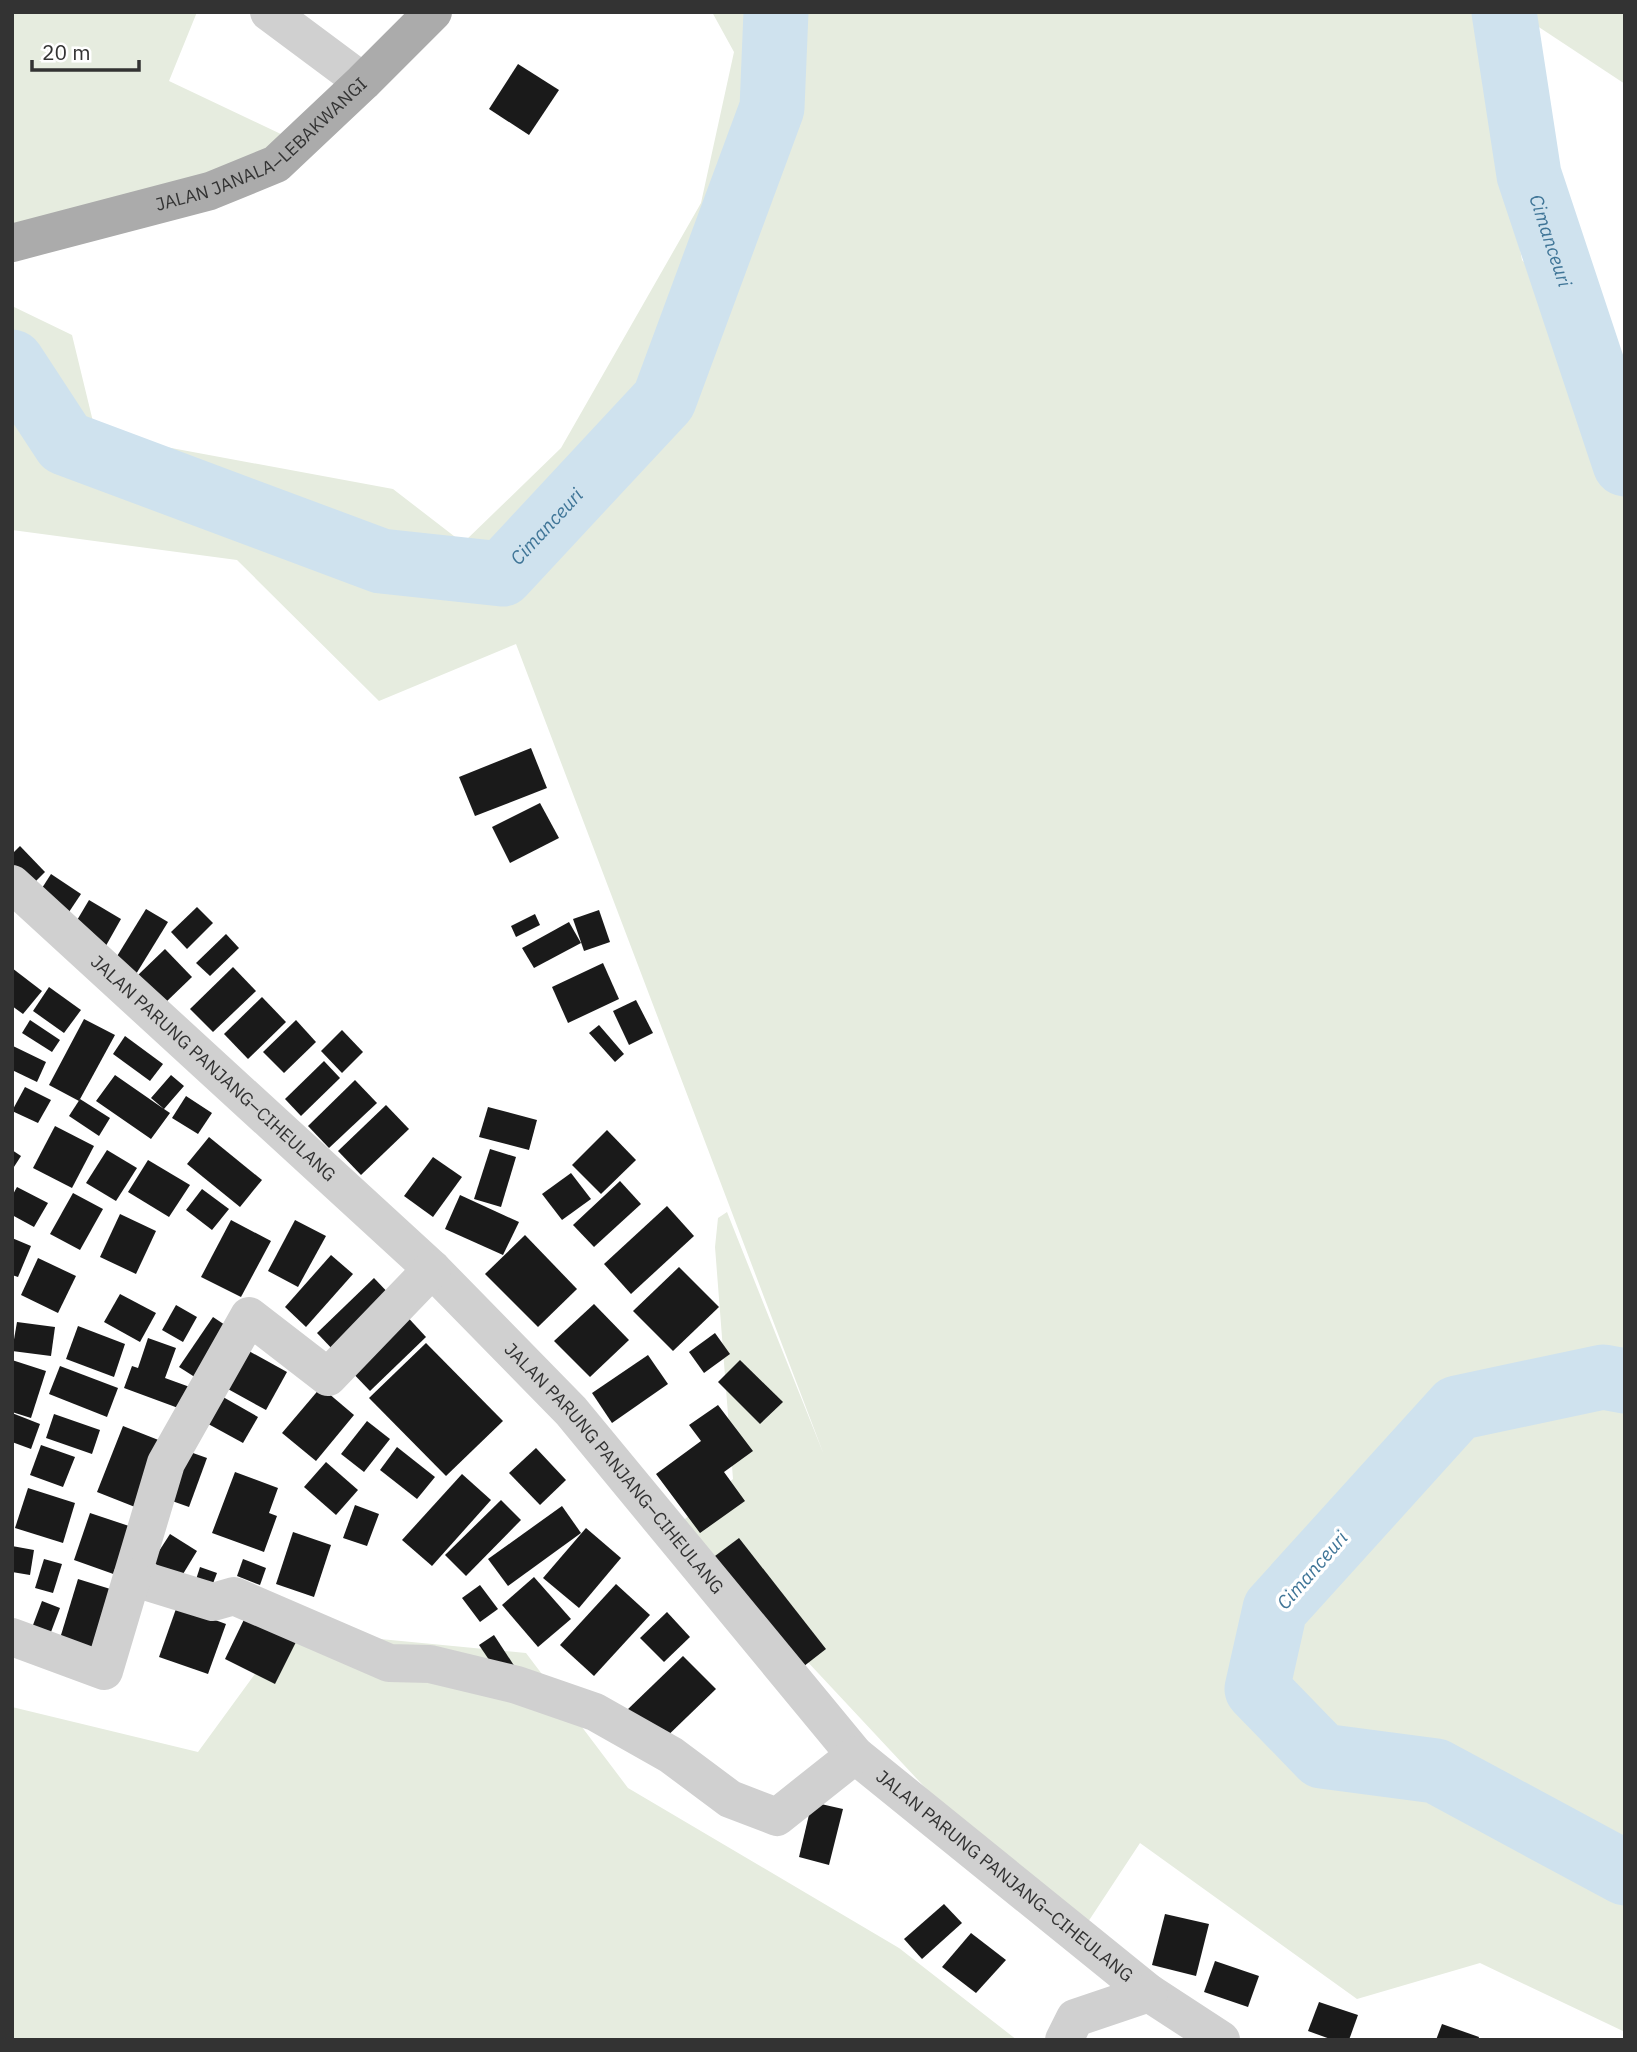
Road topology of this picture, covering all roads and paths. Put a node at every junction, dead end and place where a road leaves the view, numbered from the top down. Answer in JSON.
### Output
{"nodes":[{"id":1,"x":269,"y":12,"type":"edge"},
{"id":2,"x":433,"y":12,"type":"edge"},
{"id":3,"x":363,"y":82,"type":"junction"},
{"id":4,"x":12,"y":243,"type":"edge"},
{"id":5,"x":12,"y":884,"type":"edge"},
{"id":6,"x":432,"y":1269,"type":"junction"},
{"id":7,"x":132,"y":1577,"type":"junction"},
{"id":8,"x":12,"y":1637,"type":"edge"},
{"id":9,"x":855,"y":1755,"type":"junction"},
{"id":10,"x":1149,"y":1993,"type":"junction"},
{"id":11,"x":1064,"y":2040,"type":"edge"},
{"id":12,"x":1221,"y":2040,"type":"edge"}],
"edges":[{"from":1,"to":3,"type":"street"},
{"from":2,"to":3,"type":"main road","name":"JALAN JANALA–LEBAKWANGI"},
{"from":3,"to":4,"type":"main road","name":"JALAN JANALA–LEBAKWANGI"},
{"from":5,"to":6,"type":"street","name":"JALAN PARUNG PANJANG–CIHEULANG"},
{"from":6,"to":7,"type":"street"},
{"from":6,"to":9,"type":"street","name":"JALAN PARUNG PANJANG–CIHEULANG"},
{"from":7,"to":8,"type":"street"},
{"from":7,"to":9,"type":"street"},
{"from":9,"to":10,"type":"street","name":"JALAN PARUNG PANJANG–CIHEULANG"},
{"from":10,"to":11,"type":"street"},
{"from":10,"to":12,"type":"street","name":"JALAN PARUNG PANJANG–CIHEULANG"}]}
